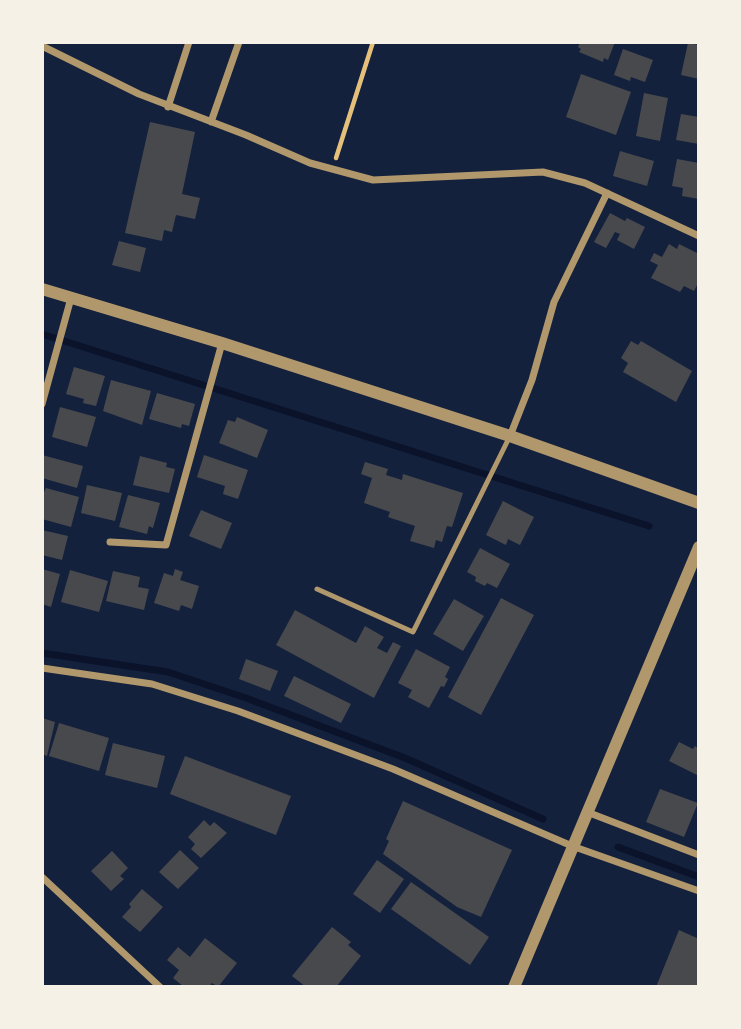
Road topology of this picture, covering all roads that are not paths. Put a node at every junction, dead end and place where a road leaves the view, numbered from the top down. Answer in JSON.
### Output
{"nodes":[{"id":1,"x":189,"y":42,"type":"edge"},
{"id":2,"x":239,"y":42,"type":"edge"},
{"id":3,"x":42,"y":46,"type":"edge"},
{"id":4,"x":168,"y":107,"type":"junction"},
{"id":5,"x":211,"y":122,"type":"junction"},
{"id":6,"x":607,"y":193,"type":"junction"},
{"id":7,"x":699,"y":236,"type":"edge"},
{"id":8,"x":42,"y":289,"type":"edge"},
{"id":9,"x":71,"y":298,"type":"junction"},
{"id":10,"x":222,"y":343,"type":"junction"},
{"id":11,"x":42,"y":404,"type":"edge"},
{"id":12,"x":510,"y":436,"type":"junction"},
{"id":13,"x":699,"y":503,"type":"edge"},
{"id":14,"x":110,"y":542,"type":"dead end"},
{"id":15,"x":699,"y":547,"type":"edge"},
{"id":16,"x":317,"y":589,"type":"dead end"},
{"id":17,"x":42,"y":668,"type":"edge"},
{"id":18,"x":587,"y":812,"type":"junction"},
{"id":19,"x":572,"y":846,"type":"junction"},
{"id":20,"x":699,"y":855,"type":"edge"},
{"id":21,"x":42,"y":877,"type":"edge"},
{"id":22,"x":699,"y":891,"type":"edge"},
{"id":23,"x":160,"y":987,"type":"edge"},
{"id":24,"x":514,"y":987,"type":"edge"}],
"edges":[{"from":1,"to":4,"type":"street"},
{"from":2,"to":5,"type":"street"},
{"from":3,"to":4,"type":"street"},
{"from":4,"to":5,"type":"street"},
{"from":5,"to":6,"type":"street"},
{"from":6,"to":7,"type":"street"},
{"from":6,"to":12,"type":"street"},
{"from":8,"to":9,"type":"street"},
{"from":9,"to":10,"type":"street"},
{"from":9,"to":11,"type":"street"},
{"from":10,"to":12,"type":"street"},
{"from":10,"to":14,"type":"street"},
{"from":12,"to":13,"type":"street"},
{"from":12,"to":16,"type":"lane"},
{"from":15,"to":18,"type":"street"},
{"from":17,"to":19,"type":"street"},
{"from":18,"to":19,"type":"street"},
{"from":18,"to":20,"type":"street"},
{"from":19,"to":22,"type":"street"},
{"from":19,"to":24,"type":"street"},
{"from":21,"to":23,"type":"street"}]}
